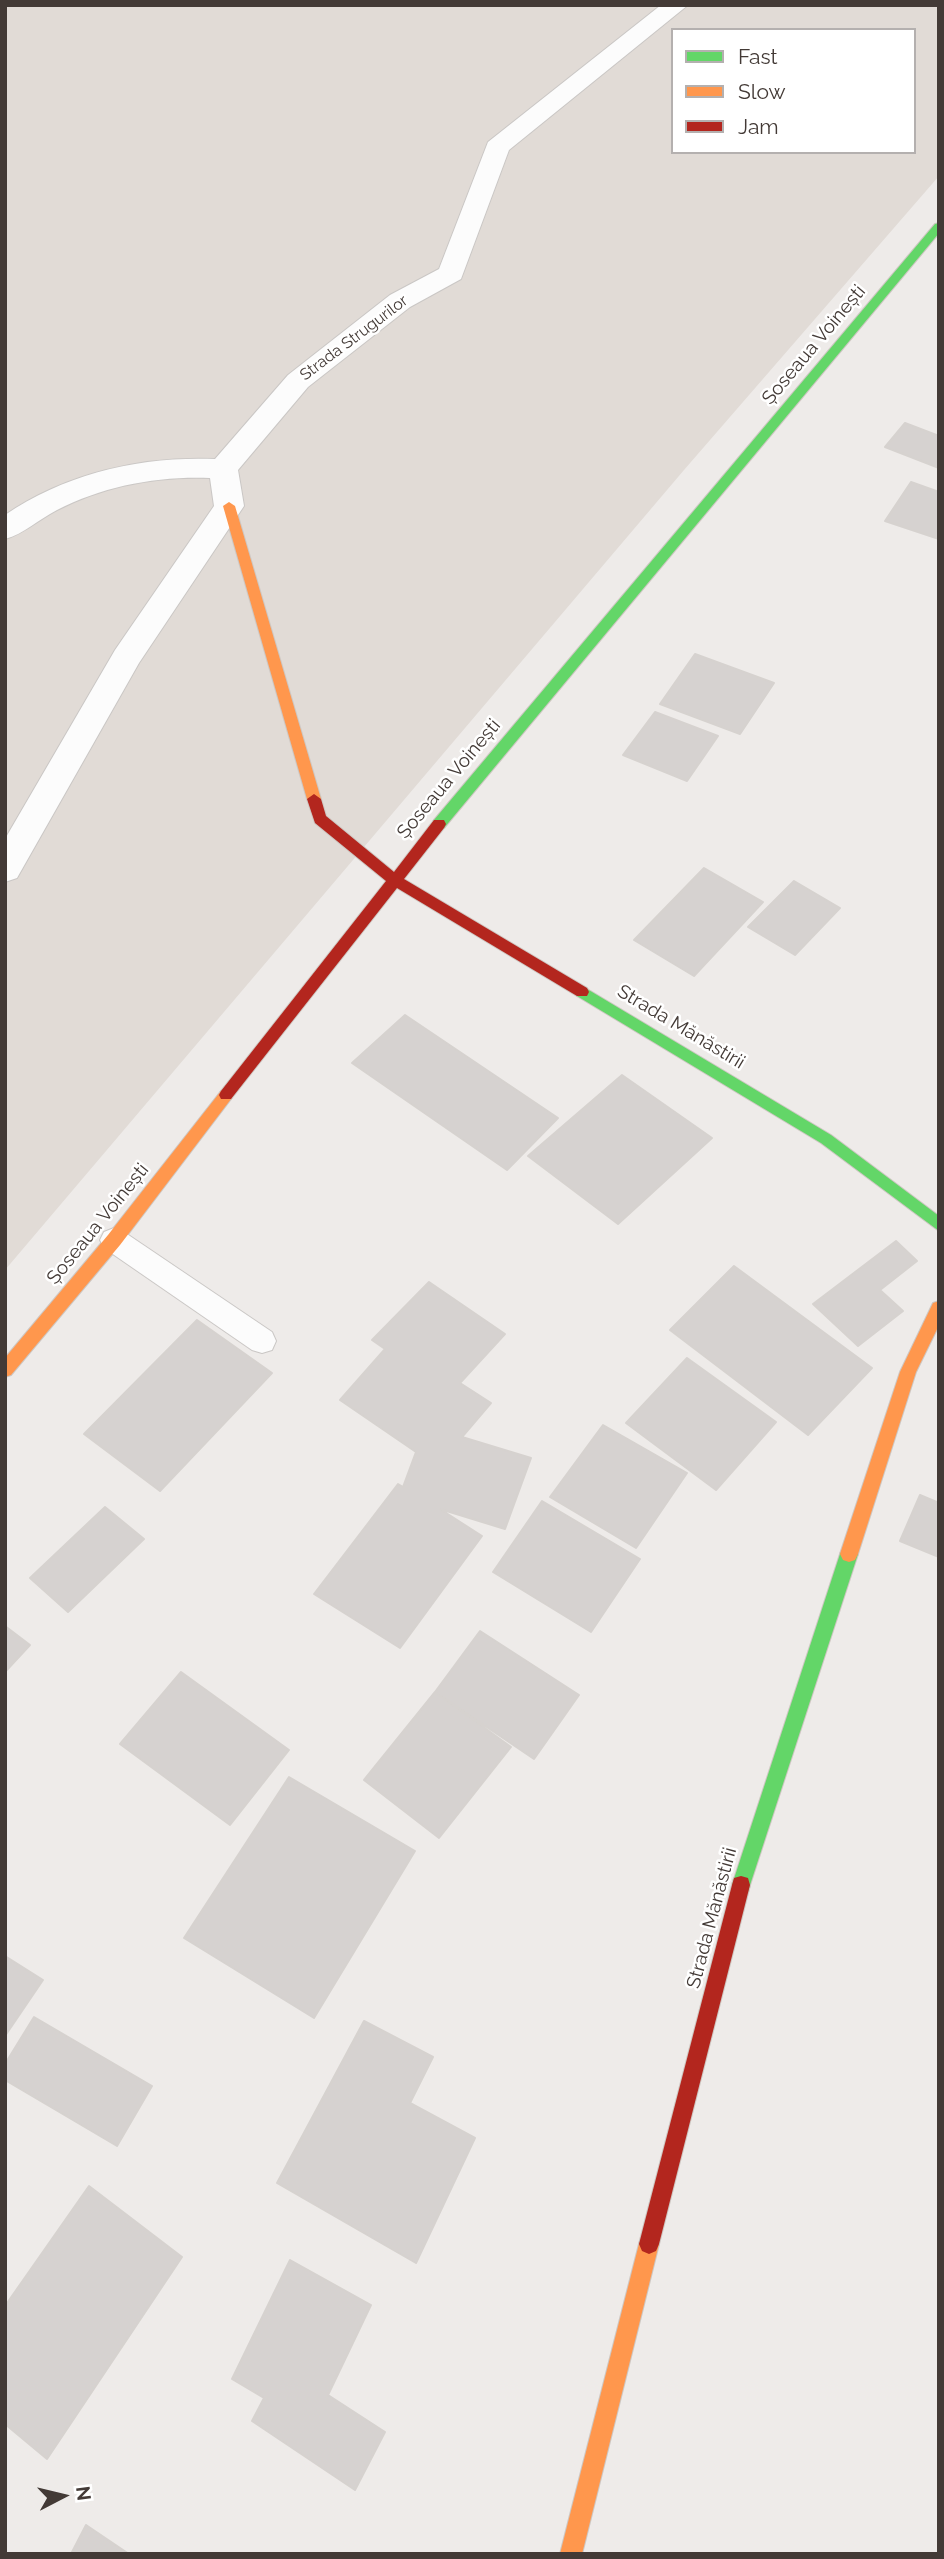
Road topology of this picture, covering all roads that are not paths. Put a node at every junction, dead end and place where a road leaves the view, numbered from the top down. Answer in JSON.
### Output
{"nodes":[{"id":1,"x":676,"y":5,"type":"edge"},
{"id":2,"x":939,"y":226,"type":"edge"},
{"id":3,"x":223,"y":469,"type":"junction"},
{"id":4,"x":229,"y":506,"type":"junction"},
{"id":5,"x":5,"y":528,"type":"edge"},
{"id":6,"x":5,"y":869,"type":"edge"},
{"id":7,"x":393,"y":879,"type":"junction"},
{"id":8,"x":939,"y":1225,"type":"edge"},
{"id":9,"x":114,"y":1240,"type":"junction"},
{"id":10,"x":939,"y":1308,"type":"edge"},
{"id":11,"x":262,"y":1340,"type":"dead end"},
{"id":12,"x":5,"y":1370,"type":"edge"},
{"id":13,"x":571,"y":2554,"type":"edge"}],
"edges":[{"from":1,"to":3,"type":"street","name":"Strada Strugurilor"},
{"from":2,"to":7,"type":"street","name":"Șoseaua Voinești"},
{"from":3,"to":4,"type":"street"},
{"from":3,"to":5,"type":"street"},
{"from":4,"to":6,"type":"street"},
{"from":4,"to":7,"type":"street","name":"Strada Mănăstirii"},
{"from":7,"to":8,"type":"street","name":"Strada Mănăstirii"},
{"from":7,"to":9,"type":"street","name":"Șoseaua Voinești"},
{"from":9,"to":11,"type":"lane"},
{"from":9,"to":12,"type":"street","name":"Șoseaua Voinești"},
{"from":10,"to":13,"type":"street","name":"Strada Mănăstirii"}]}
